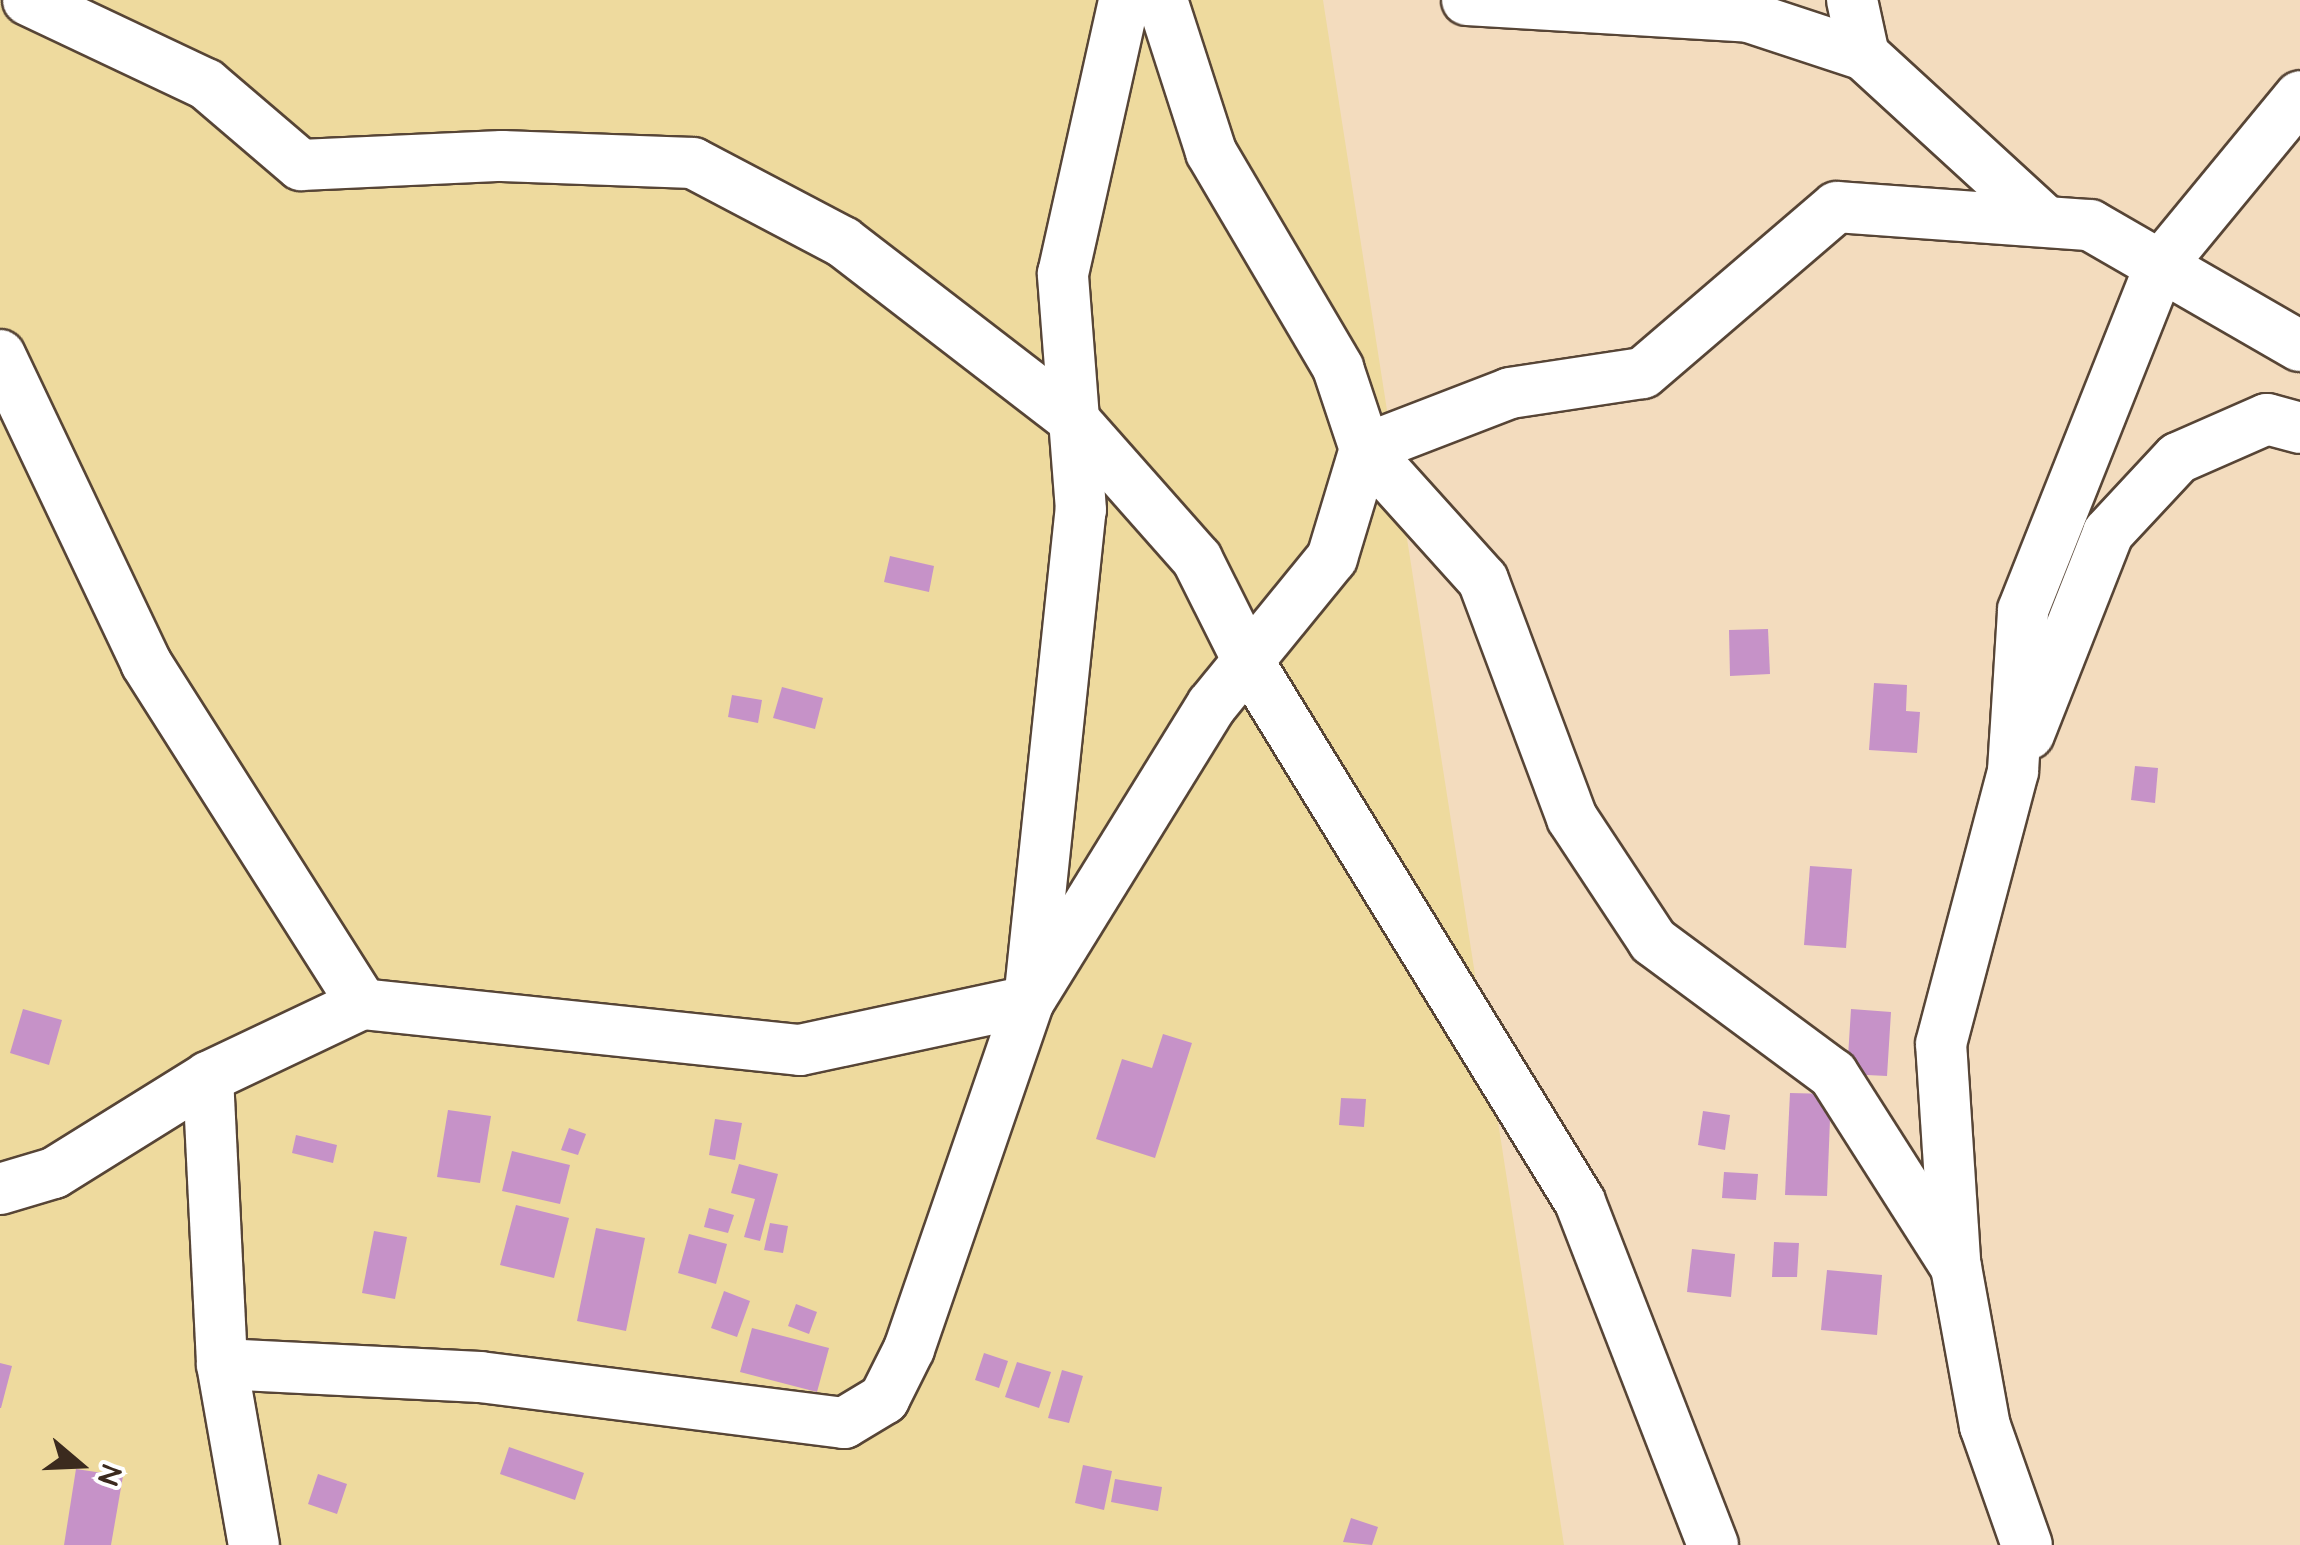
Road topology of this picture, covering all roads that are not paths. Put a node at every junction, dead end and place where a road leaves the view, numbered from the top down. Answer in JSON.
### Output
{"nodes":[{"id":1,"x":28,"y":0,"type":"edge"},
{"id":2,"x":1124,"y":0,"type":"edge"},
{"id":3,"x":1162,"y":0,"type":"edge"},
{"id":4,"x":1467,"y":0,"type":"edge"},
{"id":5,"x":1852,"y":0,"type":"edge"},
{"id":6,"x":1864,"y":55,"type":"junction"},
{"id":7,"x":2300,"y":96,"type":"edge"},
{"id":8,"x":2042,"y":218,"type":"junction"},
{"id":9,"x":2160,"y":266,"type":"junction"},
{"id":10,"x":2300,"y":346,"type":"edge"},
{"id":11,"x":0,"y":354,"type":"edge"},
{"id":12,"x":1074,"y":420,"type":"junction"},
{"id":13,"x":2300,"y":428,"type":"edge"},
{"id":14,"x":1365,"y":449,"type":"junction"},
{"id":15,"x":1248,"y":661,"type":"junction"},
{"id":16,"x":2013,"y":771,"type":"junction"},
{"id":17,"x":1029,"y":1000,"type":"junction"},
{"id":18,"x":362,"y":1004,"type":"junction"},
{"id":19,"x":208,"y":1077,"type":"junction"},
{"id":20,"x":0,"y":1188,"type":"edge"},
{"id":21,"x":1956,"y":1267,"type":"junction"},
{"id":22,"x":222,"y":1364,"type":"junction"},
{"id":23,"x":2021,"y":1542,"type":"edge"},
{"id":24,"x":254,"y":1545,"type":"edge"},
{"id":25,"x":1713,"y":1545,"type":"edge"}],
"edges":[{"from":1,"to":12,"type":"street"},
{"from":2,"to":12,"type":"street"},
{"from":3,"to":14,"type":"street"},
{"from":4,"to":6,"type":"street"},
{"from":5,"to":6,"type":"street"},
{"from":6,"to":8,"type":"street"},
{"from":7,"to":9,"type":"street"},
{"from":8,"to":9,"type":"street"},
{"from":8,"to":14,"type":"street"},
{"from":9,"to":10,"type":"street"},
{"from":9,"to":16,"type":"street"},
{"from":11,"to":18,"type":"street"},
{"from":12,"to":15,"type":"street"},
{"from":12,"to":17,"type":"street"},
{"from":13,"to":16,"type":"street"},
{"from":14,"to":15,"type":"street"},
{"from":14,"to":21,"type":"street"},
{"from":15,"to":17,"type":"street"},
{"from":15,"to":25,"type":"street"},
{"from":16,"to":21,"type":"street"},
{"from":17,"to":18,"type":"street"},
{"from":17,"to":22,"type":"street"},
{"from":18,"to":19,"type":"street"},
{"from":19,"to":20,"type":"street"},
{"from":19,"to":22,"type":"street"},
{"from":21,"to":23,"type":"street"},
{"from":22,"to":24,"type":"street"}]}
